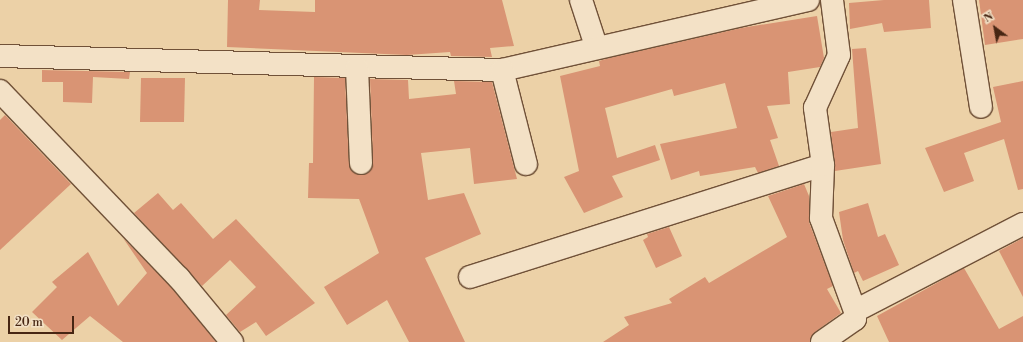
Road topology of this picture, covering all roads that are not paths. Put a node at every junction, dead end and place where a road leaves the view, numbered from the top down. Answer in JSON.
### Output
{"nodes":[{"id":1,"x":581,"y":0,"type":"edge"},
{"id":2,"x":808,"y":0,"type":"edge"},
{"id":3,"x":832,"y":0,"type":"edge"},
{"id":4,"x":964,"y":0,"type":"edge"},
{"id":5,"x":596,"y":46,"type":"junction"},
{"id":6,"x":0,"y":56,"type":"edge"},
{"id":7,"x":357,"y":68,"type":"junction"},
{"id":8,"x":502,"y":70,"type":"junction"},
{"id":9,"x":0,"y":91,"type":"edge"},
{"id":10,"x":981,"y":107,"type":"dead end"},
{"id":11,"x":361,"y":163,"type":"dead end"},
{"id":12,"x":526,"y":164,"type":"dead end"},
{"id":13,"x":823,"y":165,"type":"junction"},
{"id":14,"x":1023,"y":224,"type":"edge"},
{"id":15,"x":470,"y":277,"type":"dead end"},
{"id":16,"x":855,"y":311,"type":"junction"},
{"id":17,"x":232,"y":342,"type":"edge"},
{"id":18,"x":822,"y":342,"type":"edge"}],
"edges":[{"from":1,"to":5,"type":"street"},
{"from":2,"to":5,"type":"street"},
{"from":3,"to":13,"type":"street"},
{"from":4,"to":10,"type":"street"},
{"from":5,"to":8,"type":"street"},
{"from":6,"to":7,"type":"street"},
{"from":7,"to":8,"type":"street"},
{"from":7,"to":11,"type":"street"},
{"from":8,"to":12,"type":"street"},
{"from":9,"to":17,"type":"street"},
{"from":13,"to":15,"type":"street"},
{"from":13,"to":16,"type":"street"},
{"from":14,"to":16,"type":"street"},
{"from":16,"to":18,"type":"street"}]}
